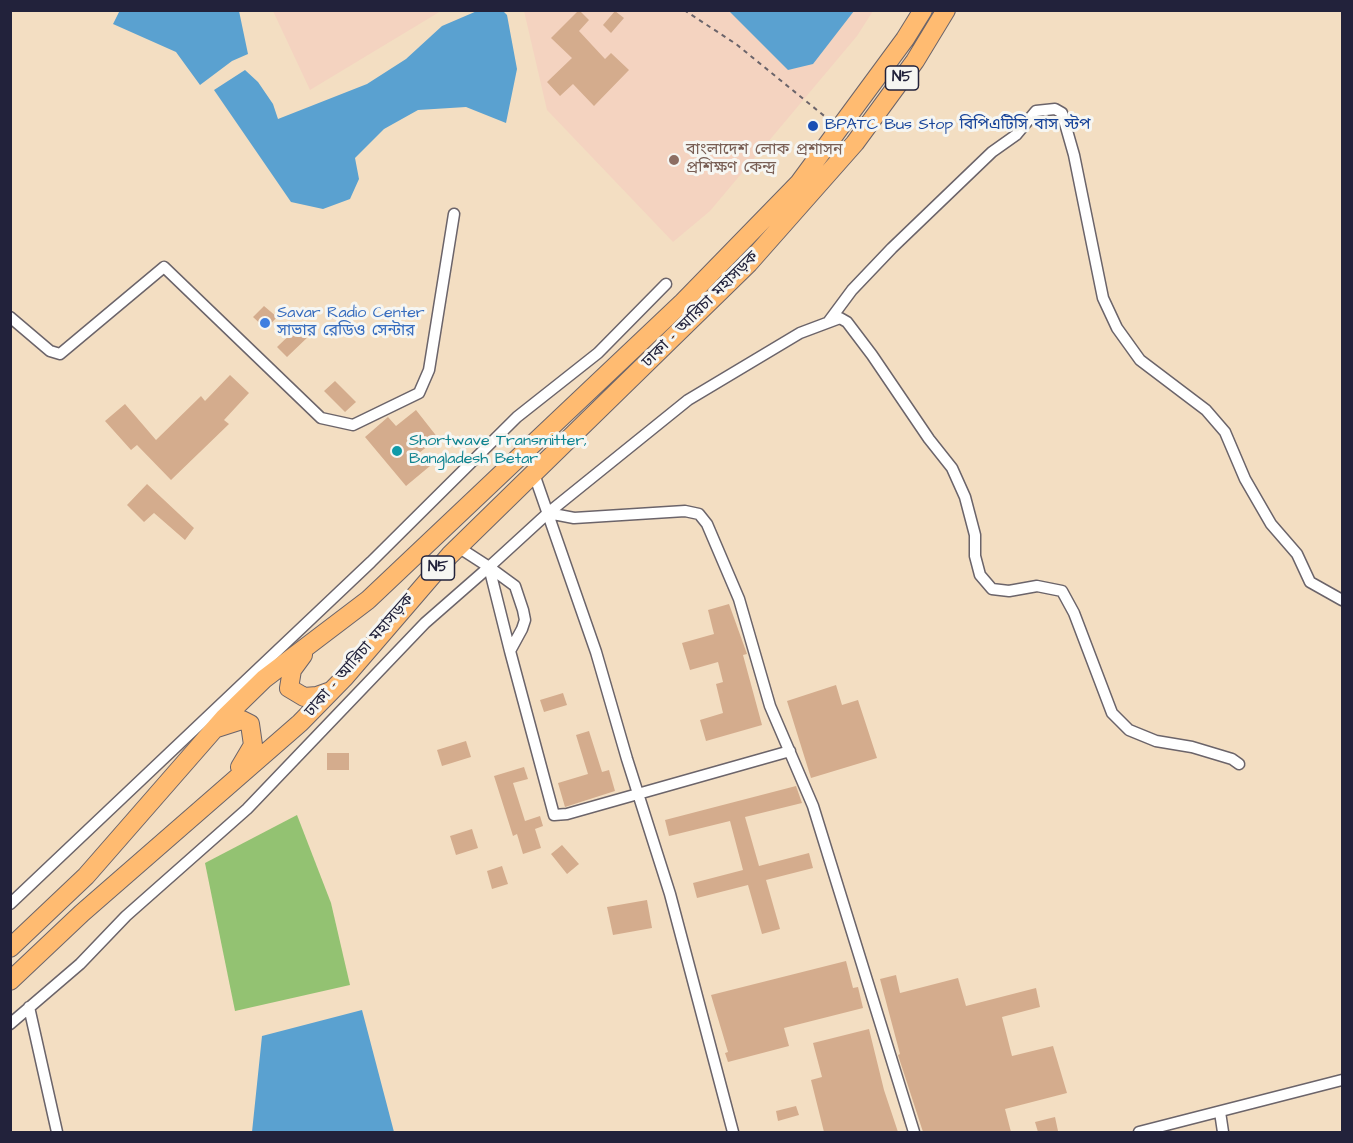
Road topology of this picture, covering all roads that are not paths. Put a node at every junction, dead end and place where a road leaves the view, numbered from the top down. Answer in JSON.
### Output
{"nodes":[{"id":1,"x":923,"y":10,"type":"edge"},
{"id":2,"x":946,"y":10,"type":"edge"},
{"id":3,"x":454,"y":214,"type":"dead end"},
{"id":4,"x":666,"y":284,"type":"dead end"},
{"id":5,"x":10,"y":317,"type":"edge"},
{"id":6,"x":830,"y":321,"type":"junction"},
{"id":7,"x":534,"y":474,"type":"junction"},
{"id":8,"x":548,"y":513,"type":"junction"},
{"id":9,"x":458,"y":547,"type":"junction"},
{"id":10,"x":489,"y":567,"type":"junction"},
{"id":11,"x":1342,"y":600,"type":"edge"},
{"id":12,"x":318,"y":639,"type":"junction"},
{"id":13,"x":510,"y":651,"type":"junction"},
{"id":14,"x":332,"y":690,"type":"junction"},
{"id":15,"x":215,"y":729,"type":"junction"},
{"id":16,"x":790,"y":751,"type":"junction"},
{"id":17,"x":1239,"y":764,"type":"dead end"},
{"id":18,"x":222,"y":790,"type":"junction"},
{"id":19,"x":637,"y":792,"type":"junction"},
{"id":20,"x":10,"y":904,"type":"edge"},
{"id":21,"x":10,"y":948,"type":"edge"},
{"id":22,"x":10,"y":981,"type":"edge"},
{"id":23,"x":29,"y":1007,"type":"junction"},
{"id":24,"x":10,"y":1024,"type":"edge"},
{"id":25,"x":1342,"y":1080,"type":"edge"},
{"id":26,"x":1220,"y":1112,"type":"junction"},
{"id":27,"x":57,"y":1132,"type":"edge"},
{"id":28,"x":733,"y":1132,"type":"edge"},
{"id":29,"x":914,"y":1132,"type":"edge"},
{"id":30,"x":1140,"y":1132,"type":"edge"},
{"id":31,"x":1222,"y":1132,"type":"edge"}],
"edges":[{"from":1,"to":12,"type":"highway","name":"ঢাকা - আরিচা মহাসড়ক","number":"N5"},
{"from":2,"to":7,"type":"highway","name":"ঢাকা - আরিচা মহাসড়ক","number":"N5"},
{"from":3,"to":5,"type":"street"},
{"from":4,"to":20,"type":"street"},
{"from":6,"to":8,"type":"street"},
{"from":6,"to":11,"type":"street"},
{"from":6,"to":17,"type":"street"},
{"from":7,"to":8,"type":"street"},
{"from":7,"to":9,"type":"highway","name":"ঢাকা - আরিচা মহাসড়ক","number":"N5"},
{"from":8,"to":10,"type":"street"},
{"from":8,"to":16,"type":"street"},
{"from":8,"to":19,"type":"street"},
{"from":9,"to":10,"type":"street"},
{"from":9,"to":14,"type":"highway","name":"ঢাকা - আরিচা মহাসড়ক","number":"N5"},
{"from":10,"to":13,"type":"street"},
{"from":10,"to":13,"type":"street"},
{"from":10,"to":23,"type":"street"},
{"from":12,"to":14,"type":"highway"},
{"from":12,"to":15,"type":"highway","name":"ঢাকা - আরিচা মহাসড়ক","number":"N5"},
{"from":13,"to":19,"type":"street"},
{"from":14,"to":18,"type":"highway","name":"ঢাকা - আরিচা মহাসড়ক","number":"N5"},
{"from":15,"to":18,"type":"highway"},
{"from":15,"to":21,"type":"highway","name":"ঢাকা - আরিচা মহাসড়ক","number":"N5"},
{"from":16,"to":19,"type":"street"},
{"from":16,"to":29,"type":"street"},
{"from":18,"to":22,"type":"highway","name":"ঢাকা - আরিচা মহাসড়ক","number":"N5"},
{"from":19,"to":28,"type":"street"},
{"from":23,"to":24,"type":"street"},
{"from":23,"to":27,"type":"street"},
{"from":25,"to":26,"type":"street"},
{"from":26,"to":30,"type":"street"},
{"from":26,"to":31,"type":"street"}]}
